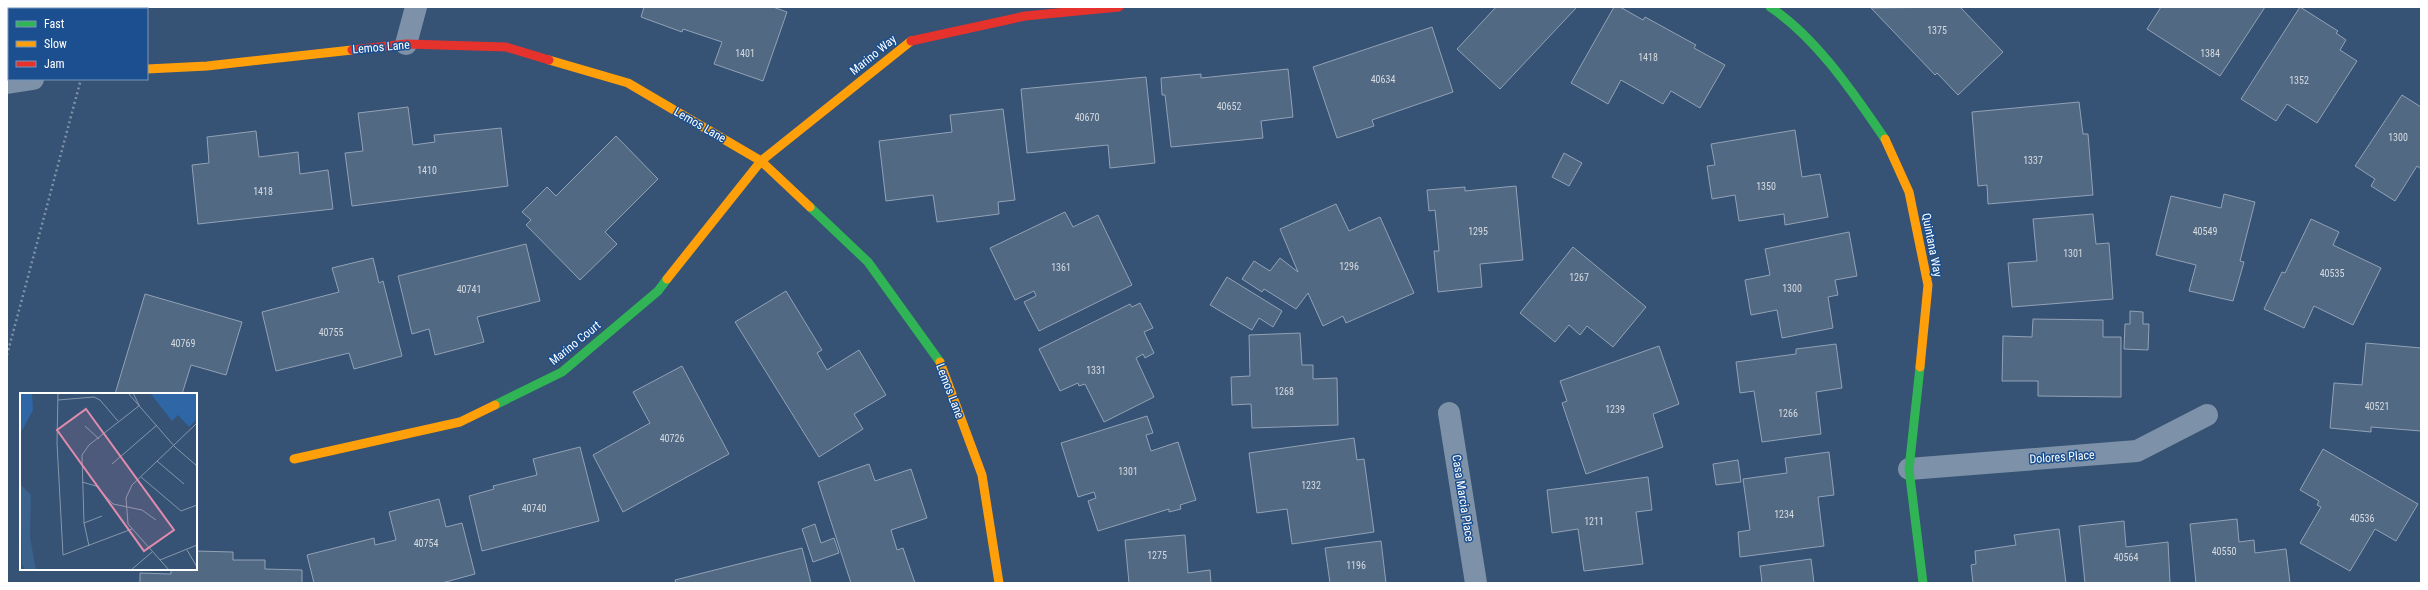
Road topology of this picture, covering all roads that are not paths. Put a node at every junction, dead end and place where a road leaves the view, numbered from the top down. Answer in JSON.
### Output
{"nodes":[{"id":1,"x":416,"y":7,"type":"edge"},
{"id":2,"x":1119,"y":7,"type":"edge"},
{"id":3,"x":1770,"y":7,"type":"edge"},
{"id":4,"x":406,"y":44,"type":"junction"},
{"id":5,"x":148,"y":69,"type":"edge"},
{"id":6,"x":26,"y":80,"type":"edge"},
{"id":7,"x":7,"y":83,"type":"edge"},
{"id":8,"x":761,"y":161,"type":"junction"},
{"id":9,"x":1449,"y":413,"type":"dead end"},
{"id":10,"x":2206,"y":415,"type":"dead end"},
{"id":11,"x":294,"y":459,"type":"dead end"},
{"id":12,"x":1909,"y":468,"type":"junction"},
{"id":13,"x":999,"y":583,"type":"edge"},
{"id":14,"x":1476,"y":583,"type":"edge"},
{"id":15,"x":1923,"y":583,"type":"edge"}],
"edges":[{"from":1,"to":4,"type":"street"},
{"from":2,"to":8,"type":"street","name":"Marino Way"},
{"from":3,"to":12,"type":"street","name":"Quintana Way"},
{"from":4,"to":5,"type":"street","name":"Lemos Lane"},
{"from":4,"to":8,"type":"street","name":"Lemos Lane"},
{"from":6,"to":7,"type":"street"},
{"from":8,"to":11,"type":"street","name":"Marino Court"},
{"from":8,"to":13,"type":"street","name":"Lemos Lane"},
{"from":9,"to":14,"type":"street","name":"Casa Marcia Place"},
{"from":10,"to":12,"type":"street","name":"Dolores Place"},
{"from":12,"to":15,"type":"street","name":"Quintana Way"}]}
